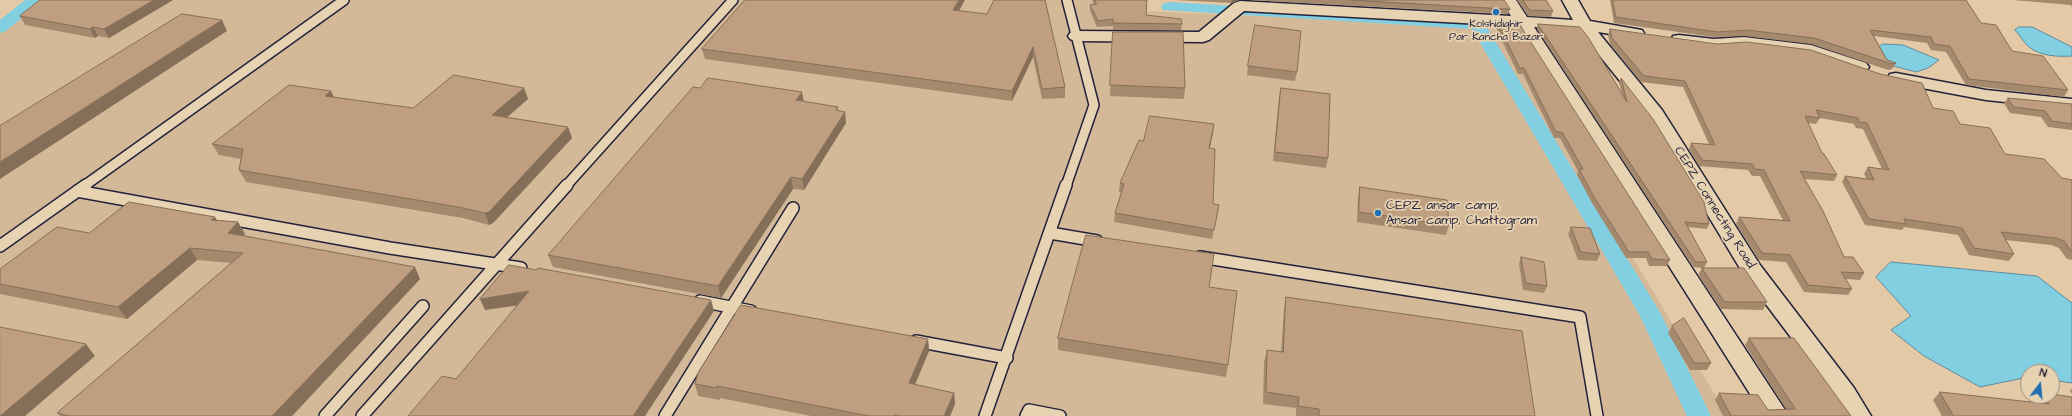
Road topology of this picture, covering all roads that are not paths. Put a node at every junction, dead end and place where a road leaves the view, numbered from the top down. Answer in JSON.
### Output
{"nodes":[{"id":1,"x":344,"y":0,"type":"edge"},
{"id":2,"x":733,"y":0,"type":"edge"},
{"id":3,"x":1067,"y":0,"type":"edge"},
{"id":4,"x":1508,"y":0,"type":"edge"},
{"id":5,"x":1570,"y":0,"type":"edge"},
{"id":6,"x":1521,"y":20,"type":"junction"},
{"id":7,"x":1584,"y":25,"type":"junction"},
{"id":8,"x":1076,"y":36,"type":"junction"},
{"id":9,"x":2072,"y":104,"type":"edge"},
{"id":10,"x":76,"y":191,"type":"junction"},
{"id":11,"x":793,"y":208,"type":"dead end"},
{"id":12,"x":1050,"y":233,"type":"junction"},
{"id":13,"x":1104,"y":242,"type":"edge"},
{"id":14,"x":0,"y":246,"type":"edge"},
{"id":15,"x":1190,"y":255,"type":"edge"},
{"id":16,"x":496,"y":264,"type":"junction"},
{"id":17,"x":535,"y":271,"type":"edge"},
{"id":18,"x":692,"y":300,"type":"edge"},
{"id":19,"x":423,"y":306,"type":"dead end"},
{"id":20,"x":731,"y":307,"type":"junction"},
{"id":21,"x":762,"y":313,"type":"edge"},
{"id":22,"x":907,"y":340,"type":"edge"},
{"id":23,"x":1007,"y":358,"type":"junction"},
{"id":24,"x":325,"y":416,"type":"edge"},
{"id":25,"x":362,"y":416,"type":"edge"},
{"id":26,"x":665,"y":416,"type":"edge"},
{"id":27,"x":985,"y":416,"type":"edge"},
{"id":28,"x":1026,"y":416,"type":"edge"},
{"id":29,"x":1060,"y":416,"type":"edge"},
{"id":30,"x":1597,"y":416,"type":"edge"},
{"id":31,"x":1777,"y":416,"type":"edge"},
{"id":32,"x":1859,"y":416,"type":"edge"}],
"edges":[{"from":1,"to":10,"type":"lane"},
{"from":2,"to":16,"type":"lane"},
{"from":3,"to":8,"type":"lane"},
{"from":4,"to":6,"type":"street"},
{"from":5,"to":7,"type":"street","name":"CEPZ Connecting Road"},
{"from":6,"to":7,"type":"street"},
{"from":6,"to":8,"type":"street"},
{"from":6,"to":31,"type":"street"},
{"from":7,"to":9,"type":"street"},
{"from":7,"to":32,"type":"street","name":"CEPZ Connecting Road"},
{"from":8,"to":12,"type":"lane"},
{"from":10,"to":14,"type":"lane"},
{"from":10,"to":16,"type":"lane"},
{"from":11,"to":20,"type":"lane"},
{"from":12,"to":13,"type":"lane"},
{"from":12,"to":23,"type":"lane"},
{"from":15,"to":30,"type":"lane"},
{"from":16,"to":17,"type":"lane"},
{"from":16,"to":25,"type":"lane"},
{"from":18,"to":20,"type":"lane"},
{"from":19,"to":24,"type":"lane"},
{"from":20,"to":21,"type":"lane"},
{"from":20,"to":26,"type":"lane"},
{"from":22,"to":23,"type":"lane"},
{"from":23,"to":27,"type":"lane"},
{"from":28,"to":29,"type":"lane"}]}
